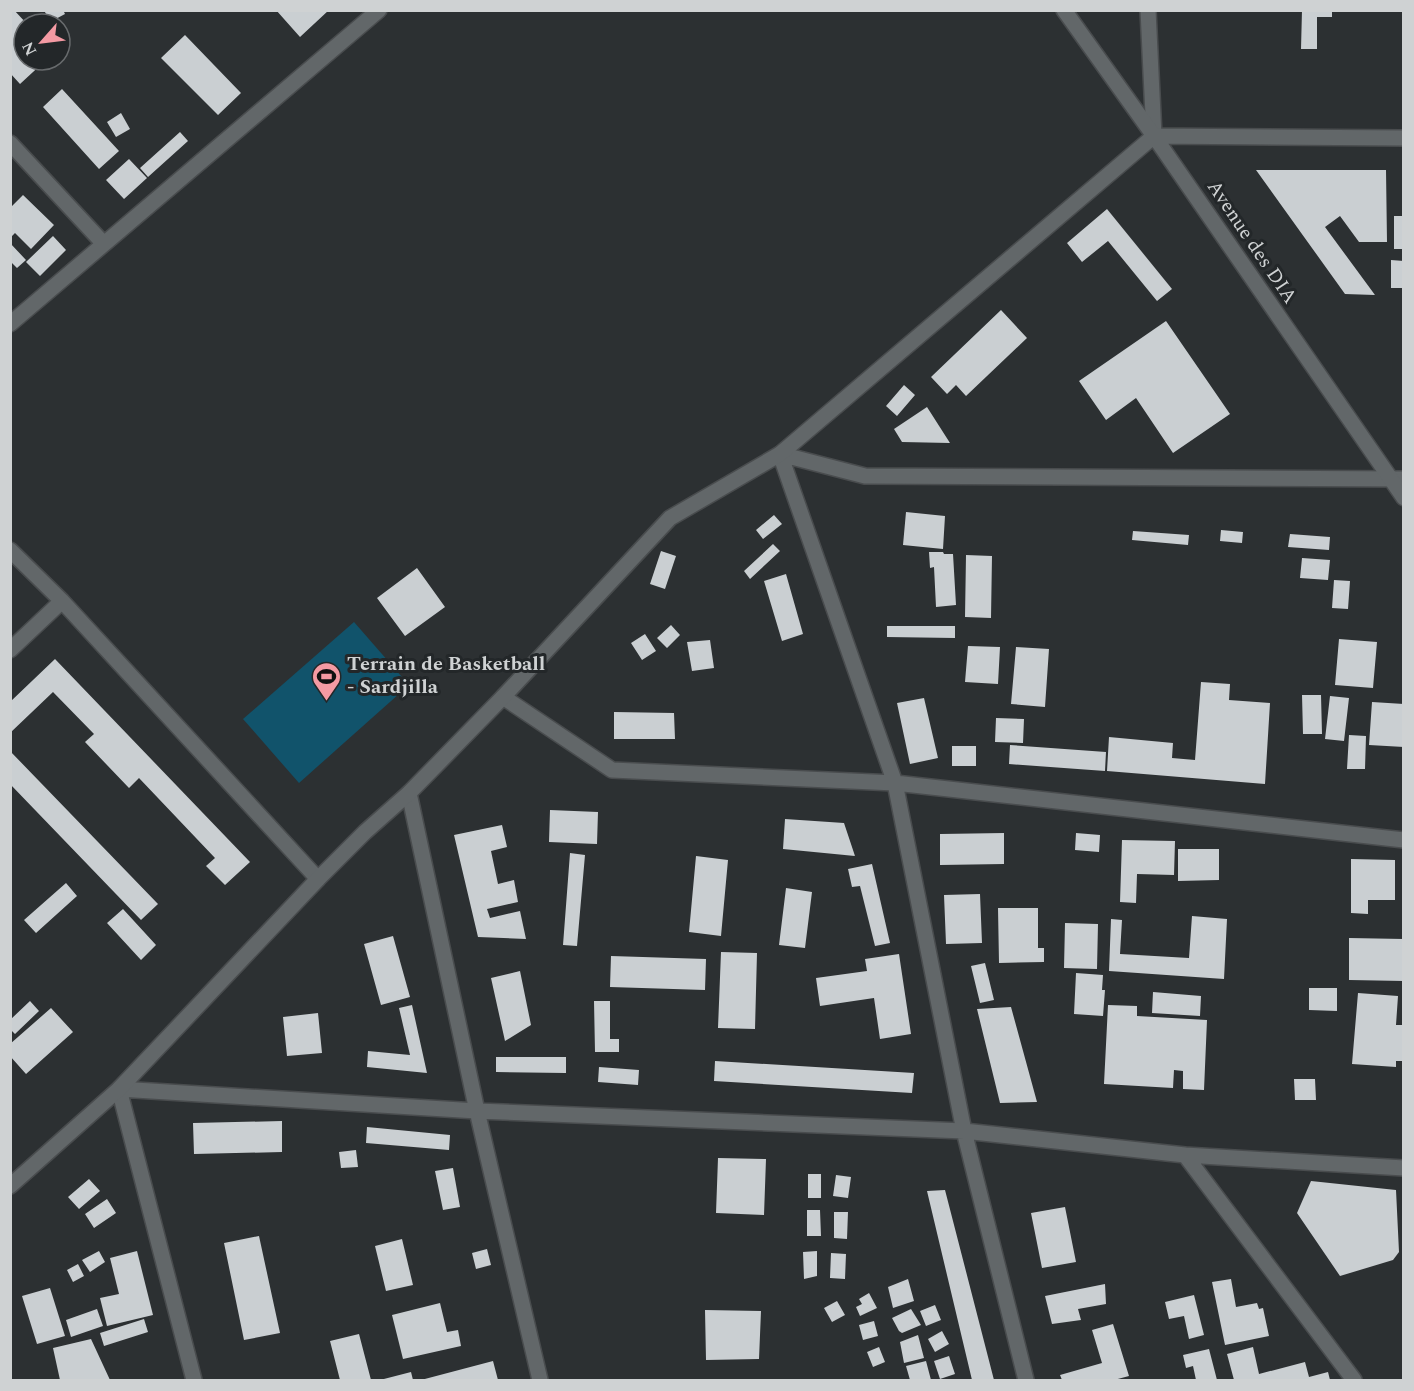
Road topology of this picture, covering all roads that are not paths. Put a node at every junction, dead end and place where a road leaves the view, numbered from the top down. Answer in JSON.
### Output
{"nodes":[{"id":1,"x":379,"y":10,"type":"edge"},
{"id":2,"x":1064,"y":10,"type":"edge"},
{"id":3,"x":1148,"y":10,"type":"edge"},
{"id":4,"x":1154,"y":136,"type":"junction"},
{"id":5,"x":1404,"y":138,"type":"edge"},
{"id":6,"x":10,"y":143,"type":"edge"},
{"id":7,"x":104,"y":244,"type":"junction"},
{"id":8,"x":10,"y":324,"type":"edge"},
{"id":9,"x":780,"y":454,"type":"junction"},
{"id":10,"x":1396,"y":479,"type":"edge"},
{"id":11,"x":1404,"y":498,"type":"edge"},
{"id":12,"x":10,"y":550,"type":"edge"},
{"id":13,"x":62,"y":601,"type":"junction"},
{"id":14,"x":10,"y":650,"type":"edge"},
{"id":15,"x":503,"y":698,"type":"junction"},
{"id":16,"x":896,"y":783,"type":"junction"},
{"id":17,"x":409,"y":793,"type":"junction"},
{"id":18,"x":1404,"y":840,"type":"edge"},
{"id":19,"x":318,"y":879,"type":"junction"},
{"id":20,"x":119,"y":1089,"type":"junction"},
{"id":21,"x":477,"y":1111,"type":"junction"},
{"id":22,"x":964,"y":1131,"type":"junction"},
{"id":23,"x":1185,"y":1155,"type":"junction"},
{"id":24,"x":1404,"y":1168,"type":"edge"},
{"id":25,"x":10,"y":1186,"type":"edge"},
{"id":26,"x":194,"y":1380,"type":"edge"},
{"id":27,"x":540,"y":1380,"type":"edge"},
{"id":28,"x":1026,"y":1380,"type":"edge"},
{"id":29,"x":1354,"y":1380,"type":"edge"}],
"edges":[{"from":1,"to":7,"type":"street"},
{"from":2,"to":4,"type":"street","name":"Avenue des DIA"},
{"from":3,"to":4,"type":"street"},
{"from":4,"to":5,"type":"street"},
{"from":4,"to":9,"type":"street"},
{"from":4,"to":10,"type":"street","name":"Avenue des DIA"},
{"from":6,"to":7,"type":"street"},
{"from":7,"to":8,"type":"street"},
{"from":9,"to":10,"type":"street"},
{"from":9,"to":15,"type":"street"},
{"from":9,"to":16,"type":"street"},
{"from":10,"to":11,"type":"street","name":"Avenue des DIA"},
{"from":12,"to":13,"type":"street"},
{"from":13,"to":14,"type":"street"},
{"from":13,"to":19,"type":"street"},
{"from":15,"to":16,"type":"street"},
{"from":15,"to":17,"type":"street"},
{"from":16,"to":18,"type":"street"},
{"from":16,"to":22,"type":"street"},
{"from":17,"to":19,"type":"street"},
{"from":17,"to":21,"type":"street"},
{"from":19,"to":20,"type":"street"},
{"from":20,"to":21,"type":"street"},
{"from":20,"to":25,"type":"street"},
{"from":20,"to":26,"type":"street"},
{"from":21,"to":22,"type":"street"},
{"from":21,"to":27,"type":"street"},
{"from":22,"to":23,"type":"street"},
{"from":22,"to":28,"type":"street"},
{"from":23,"to":24,"type":"street"},
{"from":23,"to":29,"type":"street"}]}
